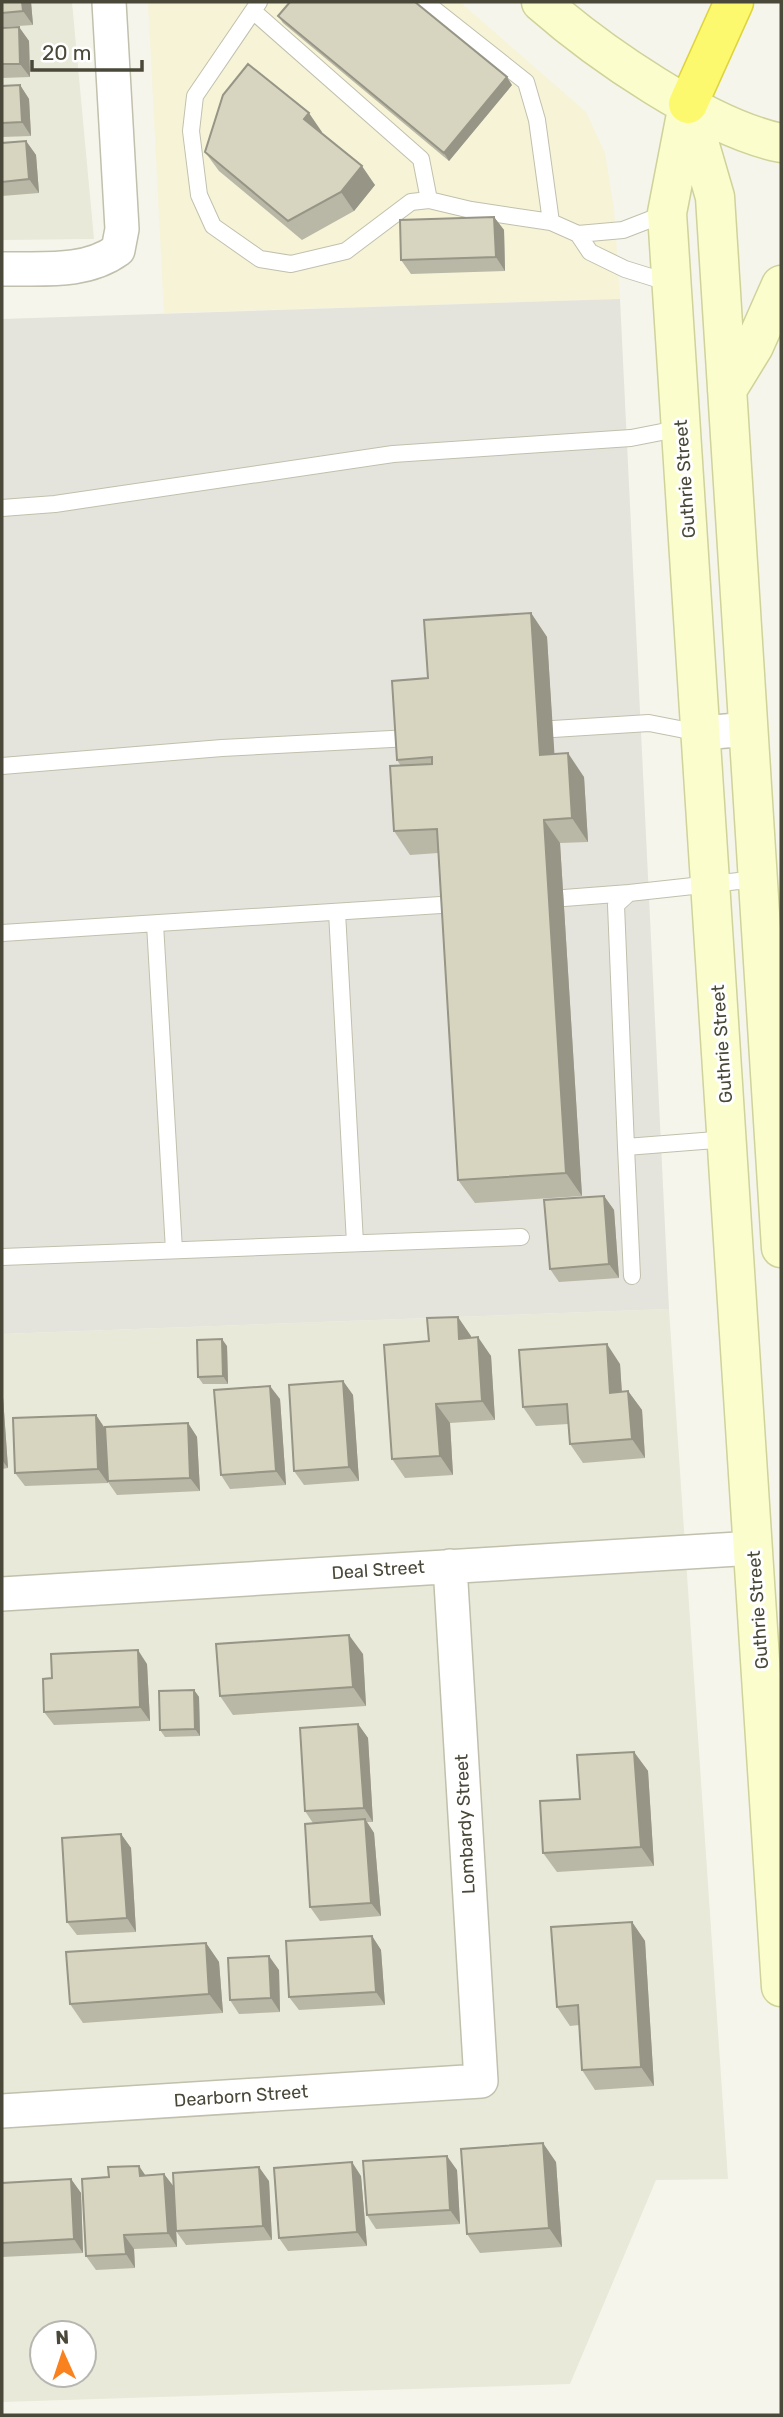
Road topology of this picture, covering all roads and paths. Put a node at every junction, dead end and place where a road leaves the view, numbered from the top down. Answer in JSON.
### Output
{"nodes":[{"id":1,"x":109,"y":2,"type":"edge"},
{"id":2,"x":425,"y":2,"type":"edge"},
{"id":3,"x":541,"y":2,"type":"edge"},
{"id":4,"x":734,"y":2,"type":"edge"},
{"id":5,"x":256,"y":6,"type":"edge"},
{"id":6,"x":688,"y":104,"type":"junction"},
{"id":7,"x":781,"y":144,"type":"edge"},
{"id":8,"x":429,"y":200,"type":"junction"},
{"id":9,"x":667,"y":213,"type":"junction"},
{"id":10,"x":551,"y":222,"type":"junction"},
{"id":11,"x":578,"y":234,"type":"junction"},
{"id":12,"x":2,"y":269,"type":"edge"},
{"id":13,"x":671,"y":283,"type":"junction"},
{"id":14,"x":781,"y":285,"type":"edge"},
{"id":15,"x":727,"y":390,"type":"junction"},
{"id":16,"x":681,"y":428,"type":"junction"},
{"id":17,"x":2,"y":508,"type":"edge"},
{"id":18,"x":553,"y":729,"type":"dead end"},
{"id":19,"x":749,"y":729,"type":"junction"},
{"id":20,"x":702,"y":733,"type":"junction"},
{"id":21,"x":410,"y":738,"type":"edge"},
{"id":22,"x":2,"y":766,"type":"edge"},
{"id":23,"x":759,"y":879,"type":"junction"},
{"id":24,"x":711,"y":884,"type":"junction"},
{"id":25,"x":629,"y":893,"type":"junction"},
{"id":26,"x":564,"y":898,"type":"dead end"},
{"id":27,"x":456,"y":904,"type":"edge"},
{"id":28,"x":337,"y":912,"type":"junction"},
{"id":29,"x":155,"y":923,"type":"junction"},
{"id":30,"x":2,"y":933,"type":"edge"},
{"id":31,"x":728,"y":1139,"type":"junction"},
{"id":32,"x":626,"y":1147,"type":"junction"},
{"id":33,"x":521,"y":1237,"type":"dead end"},
{"id":34,"x":355,"y":1243,"type":"junction"},
{"id":35,"x":781,"y":1248,"type":"edge"},
{"id":36,"x":174,"y":1250,"type":"junction"},
{"id":37,"x":2,"y":1257,"type":"edge"},
{"id":38,"x":632,"y":1276,"type":"dead end"},
{"id":39,"x":754,"y":1548,"type":"junction"},
{"id":40,"x":450,"y":1566,"type":"junction"},
{"id":41,"x":2,"y":1594,"type":"edge"},
{"id":42,"x":781,"y":1987,"type":"edge"},
{"id":43,"x":481,"y":2081,"type":"joint"},
{"id":44,"x":2,"y":2104,"type":"edge"}],
"edges":[{"from":1,"to":12,"type":"street"},
{"from":2,"to":10,"type":"lane"},
{"from":3,"to":6,"type":"main road"},
{"from":4,"to":6,"type":"highway"},
{"from":5,"to":8,"type":"lane"},
{"from":5,"to":8,"type":"lane"},
{"from":6,"to":7,"type":"main road"},
{"from":6,"to":9,"type":"main road","name":"Guthrie Street"},
{"from":6,"to":15,"type":"main road"},
{"from":8,"to":10,"type":"lane"},
{"from":9,"to":11,"type":"lane"},
{"from":9,"to":13,"type":"main road","name":"Guthrie Street"},
{"from":10,"to":11,"type":"lane"},
{"from":11,"to":13,"type":"lane"},
{"from":13,"to":16,"type":"main road","name":"Guthrie Street"},
{"from":14,"to":15,"type":"main road"},
{"from":15,"to":19,"type":"main road"},
{"from":16,"to":17,"type":"lane"},
{"from":16,"to":20,"type":"main road","name":"Guthrie Street"},
{"from":18,"to":20,"type":"lane"},
{"from":19,"to":20,"type":"street"},
{"from":19,"to":23,"type":"main road"},
{"from":20,"to":24,"type":"main road","name":"Guthrie Street"},
{"from":21,"to":22,"type":"lane"},
{"from":23,"to":24,"type":"lane"},
{"from":23,"to":35,"type":"main road"},
{"from":24,"to":25,"type":"lane"},
{"from":24,"to":31,"type":"main road","name":"Guthrie Street"},
{"from":25,"to":26,"type":"lane"},
{"from":25,"to":32,"type":"lane"},
{"from":27,"to":28,"type":"lane"},
{"from":28,"to":29,"type":"lane"},
{"from":28,"to":34,"type":"lane"},
{"from":29,"to":30,"type":"lane"},
{"from":29,"to":36,"type":"lane"},
{"from":31,"to":32,"type":"lane"},
{"from":31,"to":39,"type":"main road","name":"Guthrie Street"},
{"from":32,"to":38,"type":"lane"},
{"from":33,"to":34,"type":"lane"},
{"from":34,"to":36,"type":"lane"},
{"from":36,"to":37,"type":"lane"},
{"from":39,"to":40,"type":"street","name":"Deal Street"},
{"from":39,"to":42,"type":"main road","name":"Guthrie Street"},
{"from":40,"to":41,"type":"street","name":"Deal Street"},
{"from":40,"to":43,"type":"street","name":"Lombardy Street"},
{"from":43,"to":44,"type":"street","name":"Dearborn Street"}]}
